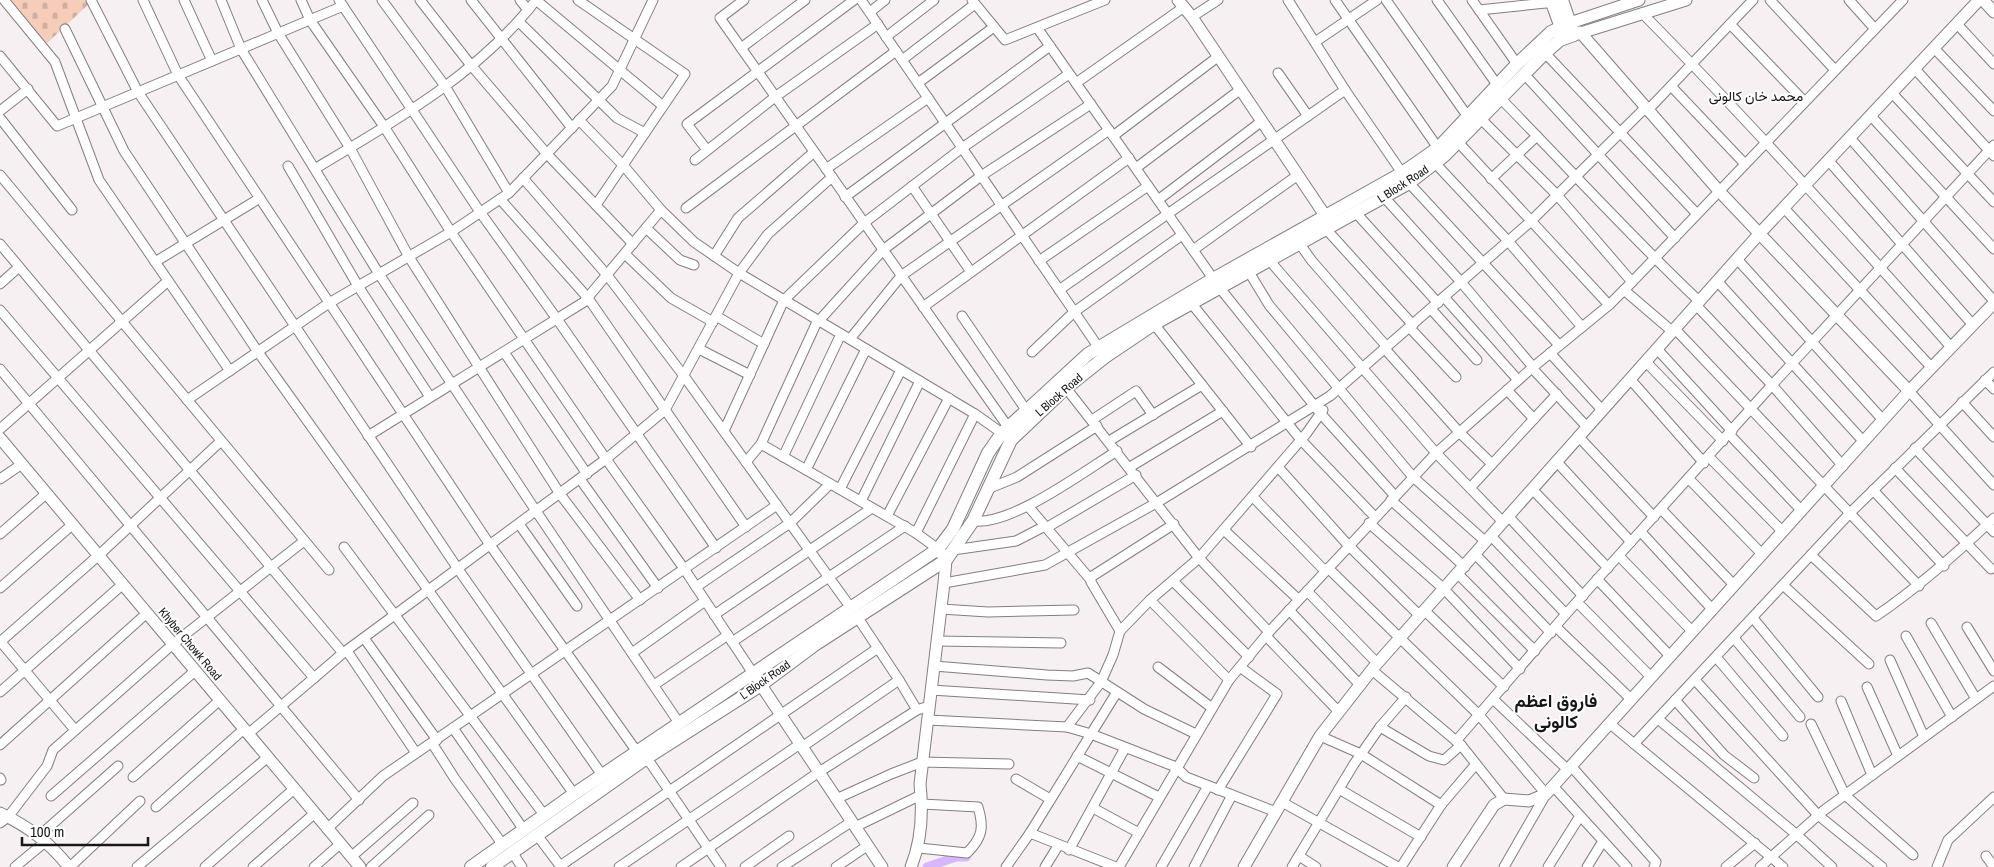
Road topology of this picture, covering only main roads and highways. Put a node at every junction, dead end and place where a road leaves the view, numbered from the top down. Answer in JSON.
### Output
{"nodes":[{"id":1,"x":1557,"y":1,"type":"edge"},
{"id":2,"x":1569,"y":31,"type":"junction"},
{"id":3,"x":1406,"y":178,"type":"junction"},
{"id":4,"x":1326,"y":223,"type":"junction"},
{"id":5,"x":1216,"y":283,"type":"junction"},
{"id":6,"x":1101,"y":351,"type":"junction"},
{"id":7,"x":1007,"y":433,"type":"junction"},
{"id":8,"x":988,"y":453,"type":"junction"},
{"id":9,"x":1002,"y":460,"type":"junction"},
{"id":10,"x":854,"y":613,"type":"junction"},
{"id":11,"x":757,"y":679,"type":"junction"},
{"id":12,"x":641,"y":755,"type":"junction"},
{"id":13,"x":508,"y":848,"type":"junction"},
{"id":14,"x":471,"y":867,"type":"edge"},
{"id":15,"x":492,"y":867,"type":"edge"}],
"edges":[{"from":1,"to":2,"type":"main road"},
{"from":2,"to":3,"type":"main road","name":"L Block Road"},
{"from":2,"to":3,"type":"main road","name":"L Block Road"},
{"from":3,"to":4,"type":"main road","name":"L Block Road"},
{"from":3,"to":4,"type":"main road","name":"L Block Road"},
{"from":4,"to":5,"type":"main road","name":"L Block Road"},
{"from":4,"to":5,"type":"main road","name":"L Block Road"},
{"from":5,"to":6,"type":"main road","name":"L Block Road"},
{"from":5,"to":6,"type":"main road","name":"L Block Road"},
{"from":6,"to":7,"type":"main road","name":"L Block Road"},
{"from":6,"to":7,"type":"main road","name":"L Block Road"},
{"from":7,"to":8,"type":"main road","name":"L Block Road"},
{"from":7,"to":9,"type":"main road","name":"L Block Road"},
{"from":8,"to":9,"type":"main road"},
{"from":8,"to":10,"type":"main road","name":"L Block Road"},
{"from":9,"to":10,"type":"main road","name":"L Block Road"},
{"from":10,"to":11,"type":"main road","name":"L Block Road"},
{"from":11,"to":12,"type":"main road","name":"L Block Road"},
{"from":11,"to":12,"type":"main road","name":"L Block Road"},
{"from":12,"to":13,"type":"main road","name":"L Block Road"},
{"from":12,"to":13,"type":"main road","name":"L Block Road"},
{"from":13,"to":14,"type":"main road","name":"L Block Road"},
{"from":13,"to":15,"type":"main road","name":"L Block Road"}]}
